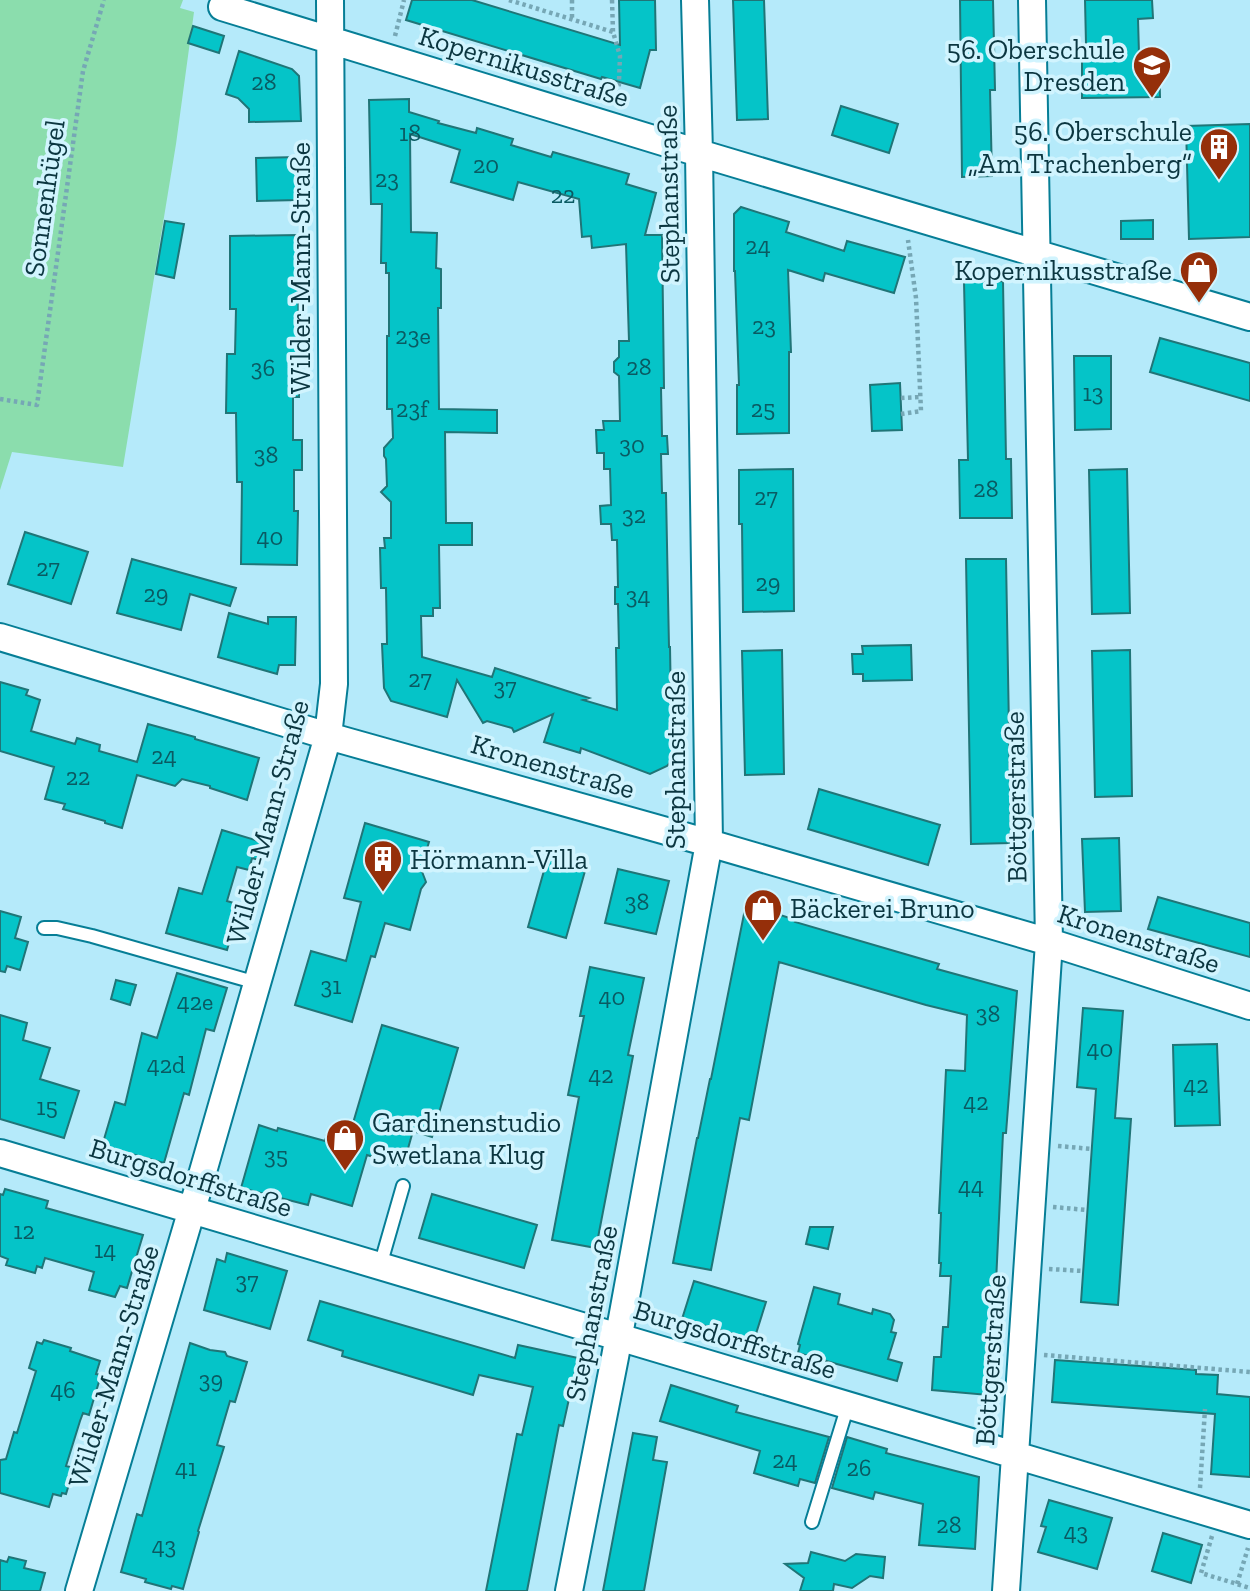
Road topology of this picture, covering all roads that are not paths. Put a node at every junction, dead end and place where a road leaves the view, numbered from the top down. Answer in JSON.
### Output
{"nodes":[{"id":1,"x":330,"y":0,"type":"edge"},
{"id":2,"x":695,"y":0,"type":"edge"},
{"id":3,"x":1032,"y":0,"type":"edge"},
{"id":4,"x":222,"y":7,"type":"dead end"},
{"id":5,"x":331,"y":40,"type":"junction"},
{"id":6,"x":699,"y":153,"type":"junction"},
{"id":7,"x":1036,"y":252,"type":"junction"},
{"id":8,"x":1250,"y":317,"type":"edge"},
{"id":9,"x":0,"y":637,"type":"edge"},
{"id":10,"x":328,"y":736,"type":"junction"},
{"id":11,"x":709,"y":843,"type":"junction"},
{"id":12,"x":44,"y":928,"type":"dead end"},
{"id":13,"x":1049,"y":942,"type":"junction"},
{"id":14,"x":257,"y":984,"type":"junction"},
{"id":15,"x":1250,"y":1006,"type":"edge"},
{"id":16,"x":1,"y":1155,"type":"edge"},
{"id":17,"x":403,"y":1186,"type":"dead end"},
{"id":18,"x":192,"y":1210,"type":"junction"},
{"id":19,"x":380,"y":1266,"type":"junction"},
{"id":20,"x":619,"y":1337,"type":"junction"},
{"id":21,"x":848,"y":1405,"type":"junction"},
{"id":22,"x":1015,"y":1455,"type":"junction"},
{"id":23,"x":812,"y":1522,"type":"dead end"},
{"id":24,"x":1250,"y":1525,"type":"edge"},
{"id":25,"x":79,"y":1591,"type":"edge"},
{"id":26,"x":569,"y":1591,"type":"edge"},
{"id":27,"x":1006,"y":1591,"type":"edge"}],
"edges":[{"from":1,"to":5,"type":"street","name":"Wilder-Mann-Straße"},
{"from":2,"to":6,"type":"street","name":"Stephanstraße"},
{"from":3,"to":7,"type":"street","name":"Böttgerstraße"},
{"from":4,"to":5,"type":"street","name":"Kopernikusstraße"},
{"from":5,"to":6,"type":"street","name":"Kopernikusstraße"},
{"from":5,"to":10,"type":"street","name":"Wilder-Mann-Straße"},
{"from":6,"to":7,"type":"street","name":"Kopernikusstraße"},
{"from":6,"to":11,"type":"street","name":"Stephanstraße"},
{"from":7,"to":8,"type":"street","name":"Kopernikusstraße"},
{"from":7,"to":13,"type":"street","name":"Böttgerstraße"},
{"from":9,"to":10,"type":"street","name":"Kronenstraße"},
{"from":10,"to":11,"type":"street","name":"Kronenstraße"},
{"from":10,"to":14,"type":"street","name":"Wilder-Mann-Straße"},
{"from":11,"to":13,"type":"street","name":"Kronenstraße"},
{"from":11,"to":20,"type":"street","name":"Stephanstraße"},
{"from":12,"to":14,"type":"lane"},
{"from":13,"to":15,"type":"street","name":"Kronenstraße"},
{"from":13,"to":22,"type":"street","name":"Böttgerstraße"},
{"from":14,"to":18,"type":"street","name":"Wilder-Mann-Straße"},
{"from":16,"to":18,"type":"street","name":"Burgsdorffstraße"},
{"from":17,"to":19,"type":"lane"},
{"from":18,"to":19,"type":"street","name":"Burgsdorffstraße"},
{"from":18,"to":25,"type":"street","name":"Wilder-Mann-Straße"},
{"from":19,"to":20,"type":"street","name":"Burgsdorffstraße"},
{"from":20,"to":21,"type":"street","name":"Burgsdorffstraße"},
{"from":20,"to":26,"type":"street","name":"Stephanstraße"},
{"from":21,"to":22,"type":"street","name":"Burgsdorffstraße"},
{"from":21,"to":23,"type":"lane"},
{"from":22,"to":24,"type":"street","name":"Burgsdorffstraße"},
{"from":22,"to":27,"type":"street","name":"Böttgerstraße"}]}
